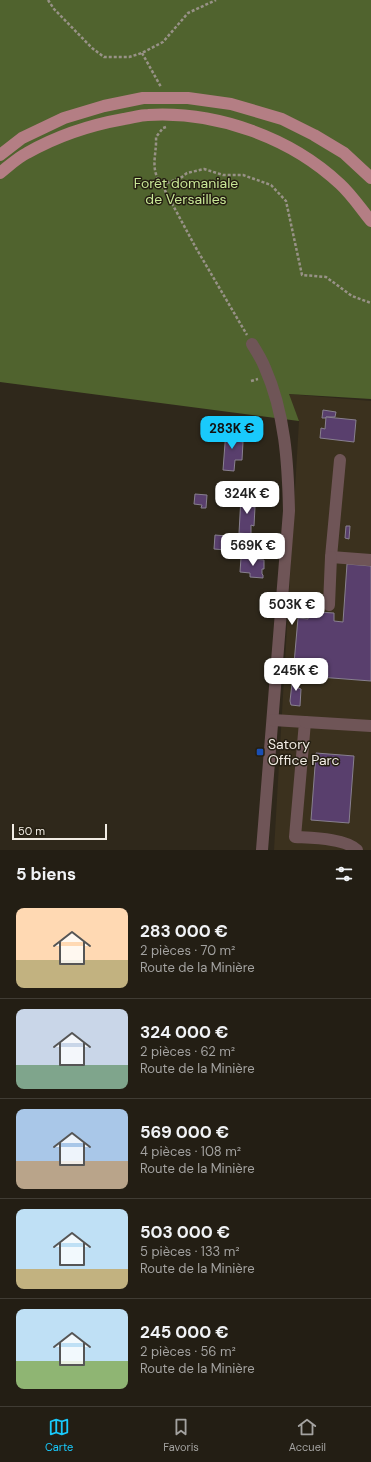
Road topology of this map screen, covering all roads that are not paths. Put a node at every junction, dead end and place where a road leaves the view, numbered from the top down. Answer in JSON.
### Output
{"nodes":[{"id":1,"x":0,"y":155,"type":"edge"},
{"id":2,"x":0,"y":173,"type":"edge"},
{"id":3,"x":371,"y":178,"type":"edge"},
{"id":4,"x":371,"y":221,"type":"edge"},
{"id":5,"x":252,"y":344,"type":"road end"},
{"id":6,"x":340,"y":460,"type":"dead end"},
{"id":7,"x":331,"y":557,"type":"junction"},
{"id":8,"x":371,"y":560,"type":"edge"},
{"id":9,"x":329,"y":605,"type":"dead end"},
{"id":10,"x":272,"y":720,"type":"junction"},
{"id":11,"x":305,"y":722,"type":"junction"},
{"id":12,"x":371,"y":726,"type":"edge"},
{"id":13,"x":262,"y":850,"type":"edge"},
{"id":14,"x":357,"y":850,"type":"edge"}],
"edges":[{"from":1,"to":3,"type":"main road"},
{"from":2,"to":4,"type":"main road"},
{"from":5,"to":10,"type":"street"},
{"from":6,"to":7,"type":"street"},
{"from":7,"to":8,"type":"street"},
{"from":7,"to":9,"type":"street"},
{"from":10,"to":11,"type":"street"},
{"from":10,"to":13,"type":"street"},
{"from":11,"to":12,"type":"street"},
{"from":11,"to":14,"type":"street"}]}
